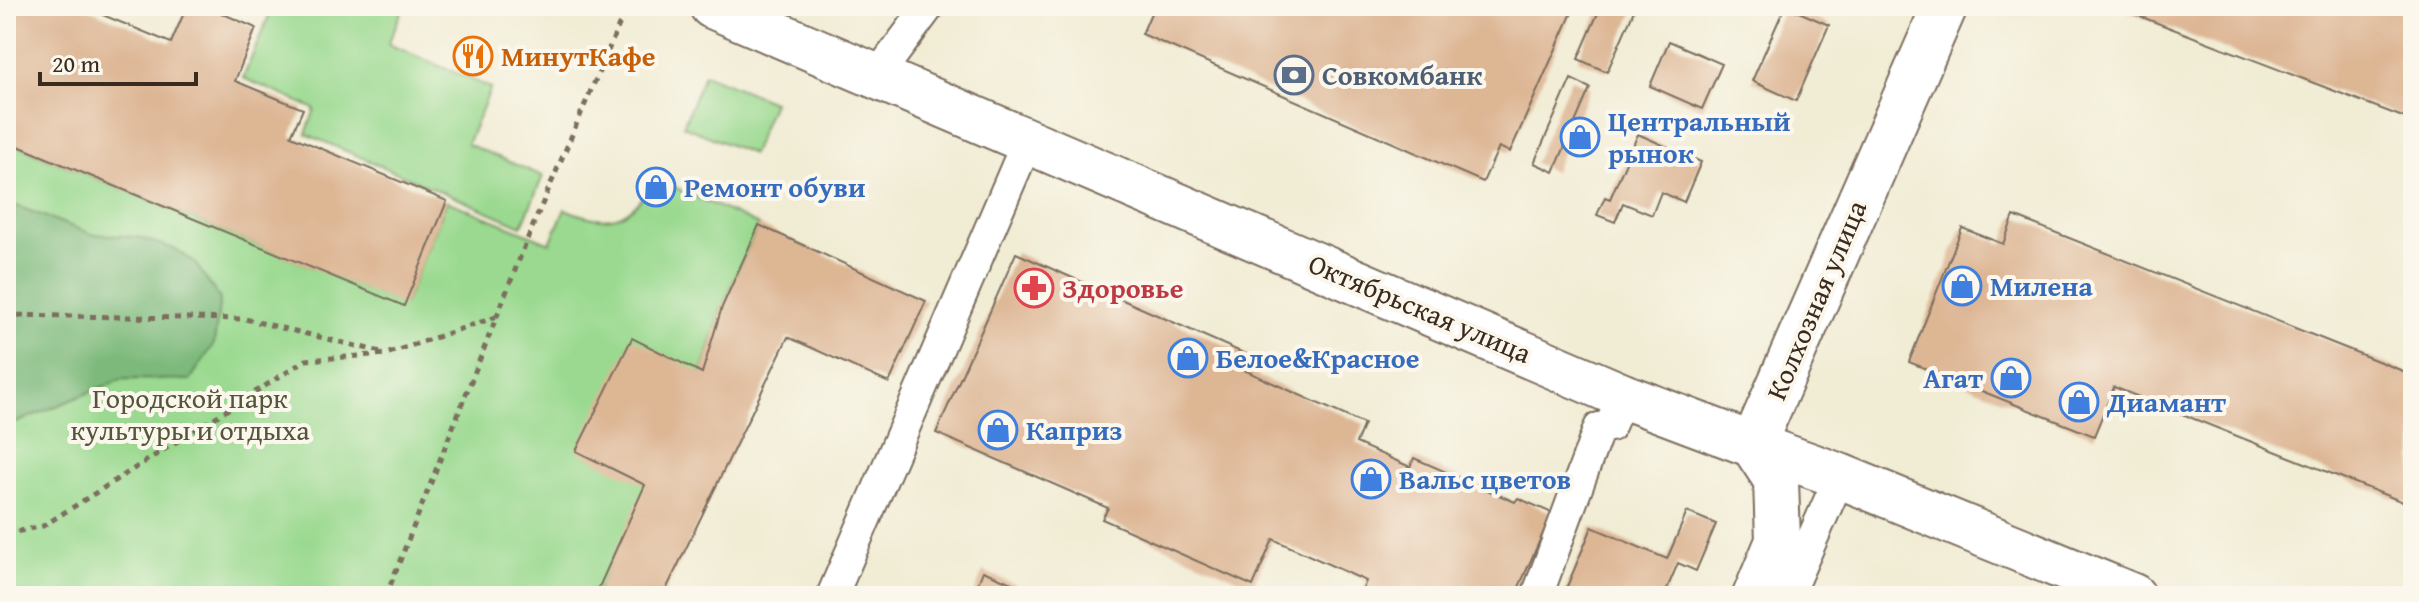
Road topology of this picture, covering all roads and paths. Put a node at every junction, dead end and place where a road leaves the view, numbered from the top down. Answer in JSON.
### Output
{"nodes":[{"id":1,"x":712,"y":6,"type":"edge"},
{"id":2,"x":929,"y":6,"type":"edge"},
{"id":3,"x":1945,"y":6,"type":"edge"},
{"id":4,"x":622,"y":18,"type":"dead end"},
{"id":5,"x":877,"y":76,"type":"junction"},
{"id":6,"x":1028,"y":140,"type":"junction"},
{"id":7,"x":6,"y":315,"type":"edge"},
{"id":8,"x":496,"y":317,"type":"junction"},
{"id":9,"x":386,"y":354,"type":"junction"},
{"id":10,"x":1623,"y":396,"type":"junction"},
{"id":11,"x":1753,"y":445,"type":"junction"},
{"id":12,"x":1840,"y":476,"type":"junction"},
{"id":13,"x":6,"y":534,"type":"edge"},
{"id":14,"x":386,"y":596,"type":"edge"},
{"id":15,"x":832,"y":596,"type":"edge"},
{"id":16,"x":1537,"y":596,"type":"edge"},
{"id":17,"x":1755,"y":596,"type":"edge"},
{"id":18,"x":1787,"y":596,"type":"edge"},
{"id":19,"x":2133,"y":596,"type":"edge"}],
"edges":[{"from":1,"to":5,"type":"street","name":"Октябрьская улица"},
{"from":2,"to":5,"type":"lane"},
{"from":3,"to":11,"type":"street","name":"Колхозная улица"},
{"from":4,"to":8,"type":"path"},
{"from":5,"to":6,"type":"street","name":"Октябрьская улица"},
{"from":6,"to":10,"type":"street","name":"Октябрьская улица"},
{"from":6,"to":15,"type":"lane"},
{"from":7,"to":9,"type":"path"},
{"from":8,"to":9,"type":"path"},
{"from":8,"to":14,"type":"path"},
{"from":9,"to":13,"type":"path"},
{"from":10,"to":11,"type":"street","name":"Октябрьская улица"},
{"from":10,"to":16,"type":"lane"},
{"from":11,"to":12,"type":"street","name":"Октябрьская улица"},
{"from":11,"to":17,"type":"street"},
{"from":12,"to":18,"type":"lane"},
{"from":12,"to":19,"type":"street","name":"Октябрьская улица"}]}
